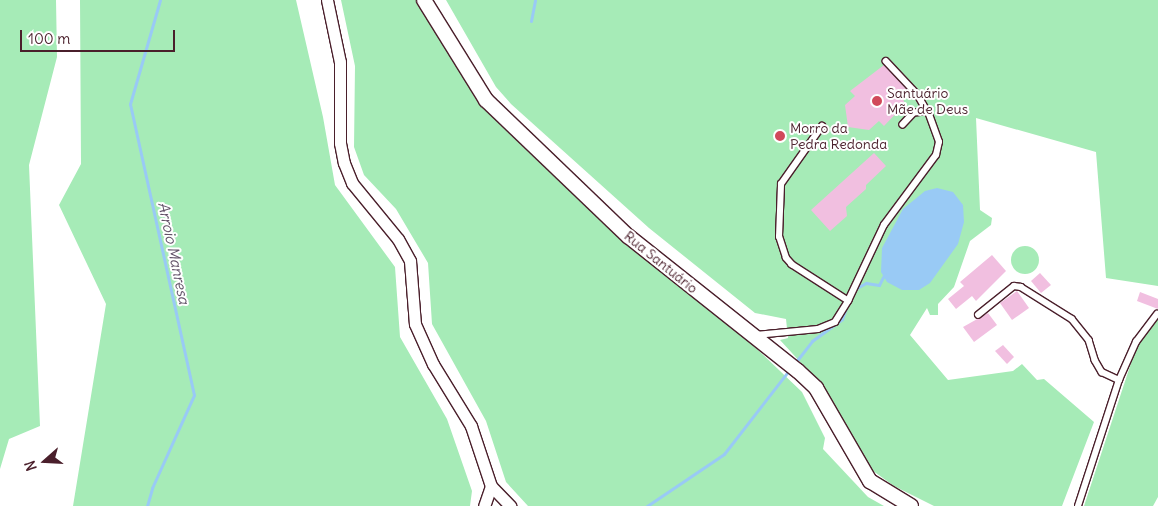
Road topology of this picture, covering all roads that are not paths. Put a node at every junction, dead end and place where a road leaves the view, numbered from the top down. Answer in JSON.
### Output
{"nodes":[{"id":1,"x":327,"y":0,"type":"edge"},
{"id":2,"x":424,"y":0,"type":"edge"},
{"id":3,"x":886,"y":61,"type":"dead end"},
{"id":4,"x":928,"y":112,"type":"junction"},
{"id":5,"x":904,"y":125,"type":"dead end"},
{"id":6,"x":822,"y":126,"type":"dead end"},
{"id":7,"x":848,"y":301,"type":"junction"},
{"id":8,"x":1157,"y":314,"type":"edge"},
{"id":9,"x":978,"y":315,"type":"dead end"},
{"id":10,"x":754,"y":335,"type":"junction"},
{"id":11,"x":1118,"y":380,"type":"junction"},
{"id":12,"x":491,"y":486,"type":"junction"},
{"id":13,"x":484,"y":506,"type":"edge"},
{"id":14,"x":510,"y":506,"type":"edge"},
{"id":15,"x":911,"y":506,"type":"edge"},
{"id":16,"x":1078,"y":506,"type":"edge"}],
"edges":[{"from":1,"to":12,"type":"street"},
{"from":2,"to":10,"type":"street","name":"Rua Santuário"},
{"from":3,"to":4,"type":"lane"},
{"from":4,"to":5,"type":"lane"},
{"from":4,"to":7,"type":"lane"},
{"from":6,"to":7,"type":"lane"},
{"from":7,"to":10,"type":"lane"},
{"from":8,"to":11,"type":"lane"},
{"from":9,"to":11,"type":"lane"},
{"from":10,"to":15,"type":"street","name":"Rua Santuário"},
{"from":11,"to":16,"type":"lane"},
{"from":12,"to":13,"type":"street"},
{"from":12,"to":14,"type":"street"}]}
